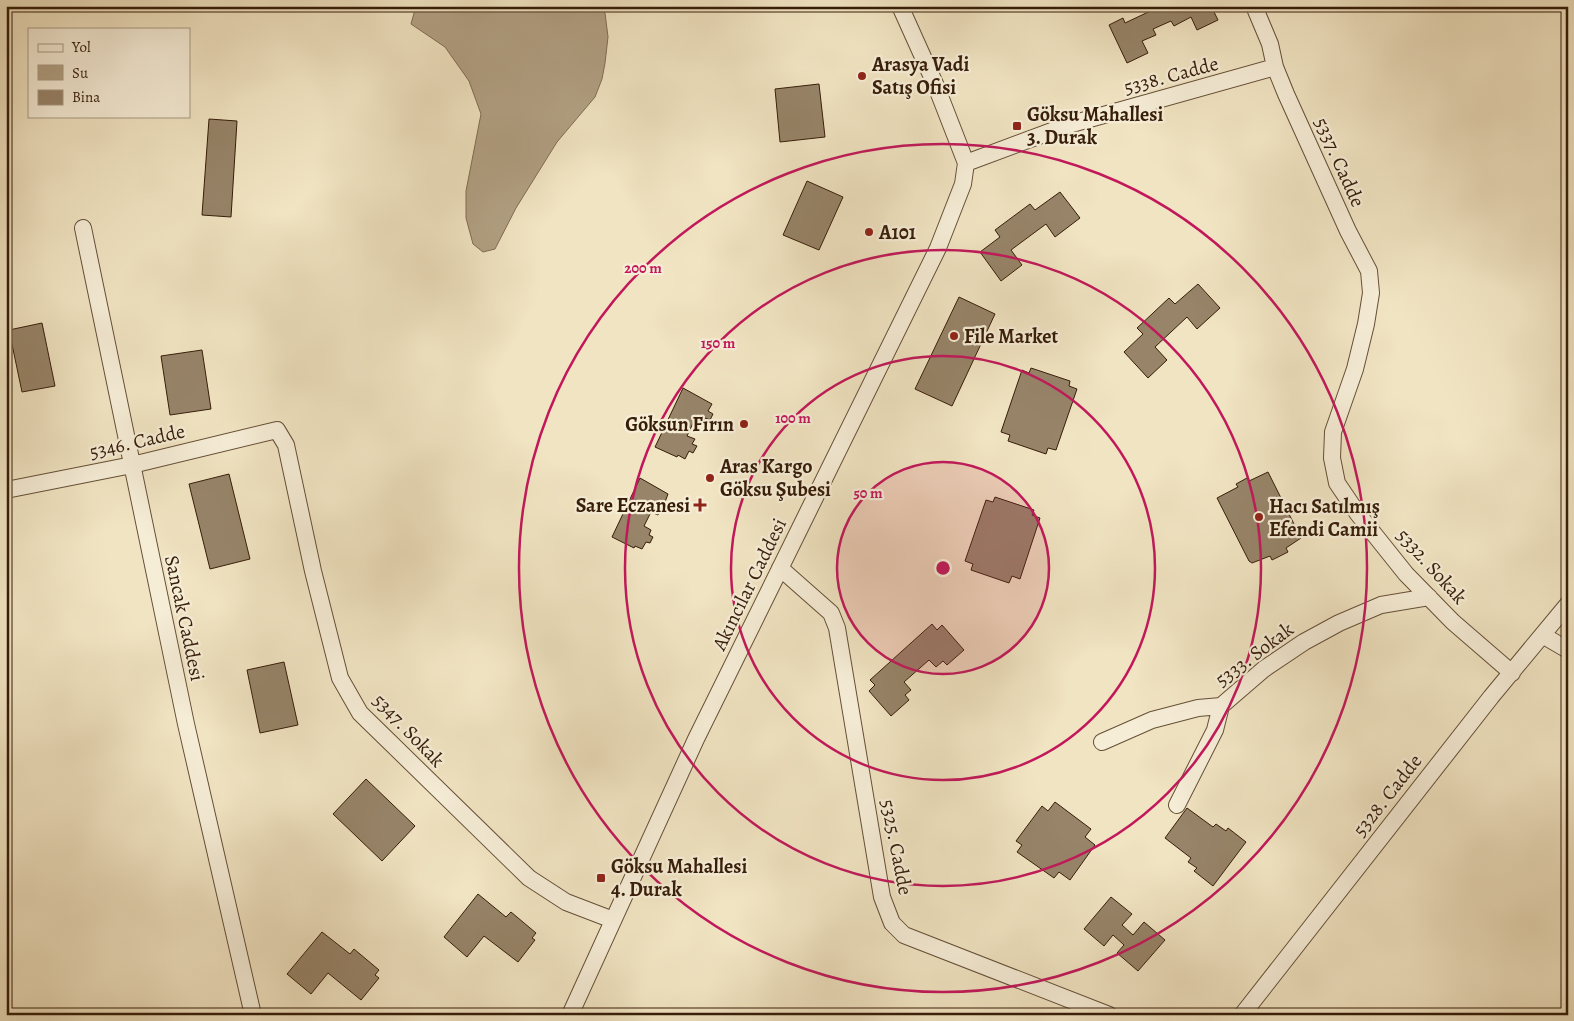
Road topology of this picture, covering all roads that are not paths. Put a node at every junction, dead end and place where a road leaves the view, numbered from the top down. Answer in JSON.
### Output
{"nodes":[{"id":1,"x":900,"y":6,"type":"edge"},
{"id":2,"x":1254,"y":6,"type":"edge"},
{"id":3,"x":1275,"y":67,"type":"junction"},
{"id":4,"x":966,"y":163,"type":"junction"},
{"id":5,"x":83,"y":228,"type":"dead end"},
{"id":6,"x":1369,"y":271,"type":"joint"},
{"id":7,"x":277,"y":430,"type":"joint"},
{"id":8,"x":132,"y":465,"type":"junction"},
{"id":9,"x":6,"y":490,"type":"edge"},
{"id":10,"x":780,"y":568,"type":"junction"},
{"id":11,"x":1429,"y":597,"type":"junction"},
{"id":12,"x":1568,"y":604,"type":"edge"},
{"id":13,"x":1544,"y":636,"type":"junction"},
{"id":14,"x":1568,"y":650,"type":"edge"},
{"id":15,"x":1512,"y":673,"type":"junction"},
{"id":16,"x":1221,"y":706,"type":"junction"},
{"id":17,"x":1102,"y":742,"type":"dead end"},
{"id":18,"x":1177,"y":805,"type":"dead end"},
{"id":19,"x":613,"y":920,"type":"junction"},
{"id":20,"x":253,"y":1015,"type":"edge"},
{"id":21,"x":570,"y":1015,"type":"edge"},
{"id":22,"x":1109,"y":1015,"type":"edge"},
{"id":23,"x":1242,"y":1015,"type":"edge"}],
"edges":[{"from":1,"to":4,"type":"street"},
{"from":2,"to":3,"type":"street"},
{"from":3,"to":4,"type":"street","name":"5338. Cadde"},
{"from":3,"to":6,"type":"street","name":"5337. Cadde"},
{"from":4,"to":10,"type":"street","name":"Akıncılar Caddesi"},
{"from":5,"to":8,"type":"street","name":"Sancak Caddesi"},
{"from":6,"to":11,"type":"street","name":"5332. Sokak"},
{"from":7,"to":8,"type":"street","name":"5346. Cadde"},
{"from":7,"to":19,"type":"street","name":"5347. Sokak"},
{"from":8,"to":9,"type":"street","name":"5346. Cadde"},
{"from":8,"to":20,"type":"street","name":"Sancak Caddesi"},
{"from":10,"to":19,"type":"street","name":"Akıncılar Caddesi"},
{"from":10,"to":22,"type":"street","name":"5325. Cadde"},
{"from":11,"to":15,"type":"street","name":"5332. Sokak"},
{"from":11,"to":16,"type":"street","name":"5333. Sokak"},
{"from":12,"to":13,"type":"street","name":"5328. Cadde"},
{"from":13,"to":14,"type":"street"},
{"from":13,"to":15,"type":"street","name":"5328. Cadde"},
{"from":15,"to":23,"type":"street","name":"5328. Cadde"},
{"from":16,"to":17,"type":"street","name":"5333. Sokak"},
{"from":16,"to":18,"type":"street"},
{"from":19,"to":21,"type":"street","name":"Akıncılar Caddesi"}]}
